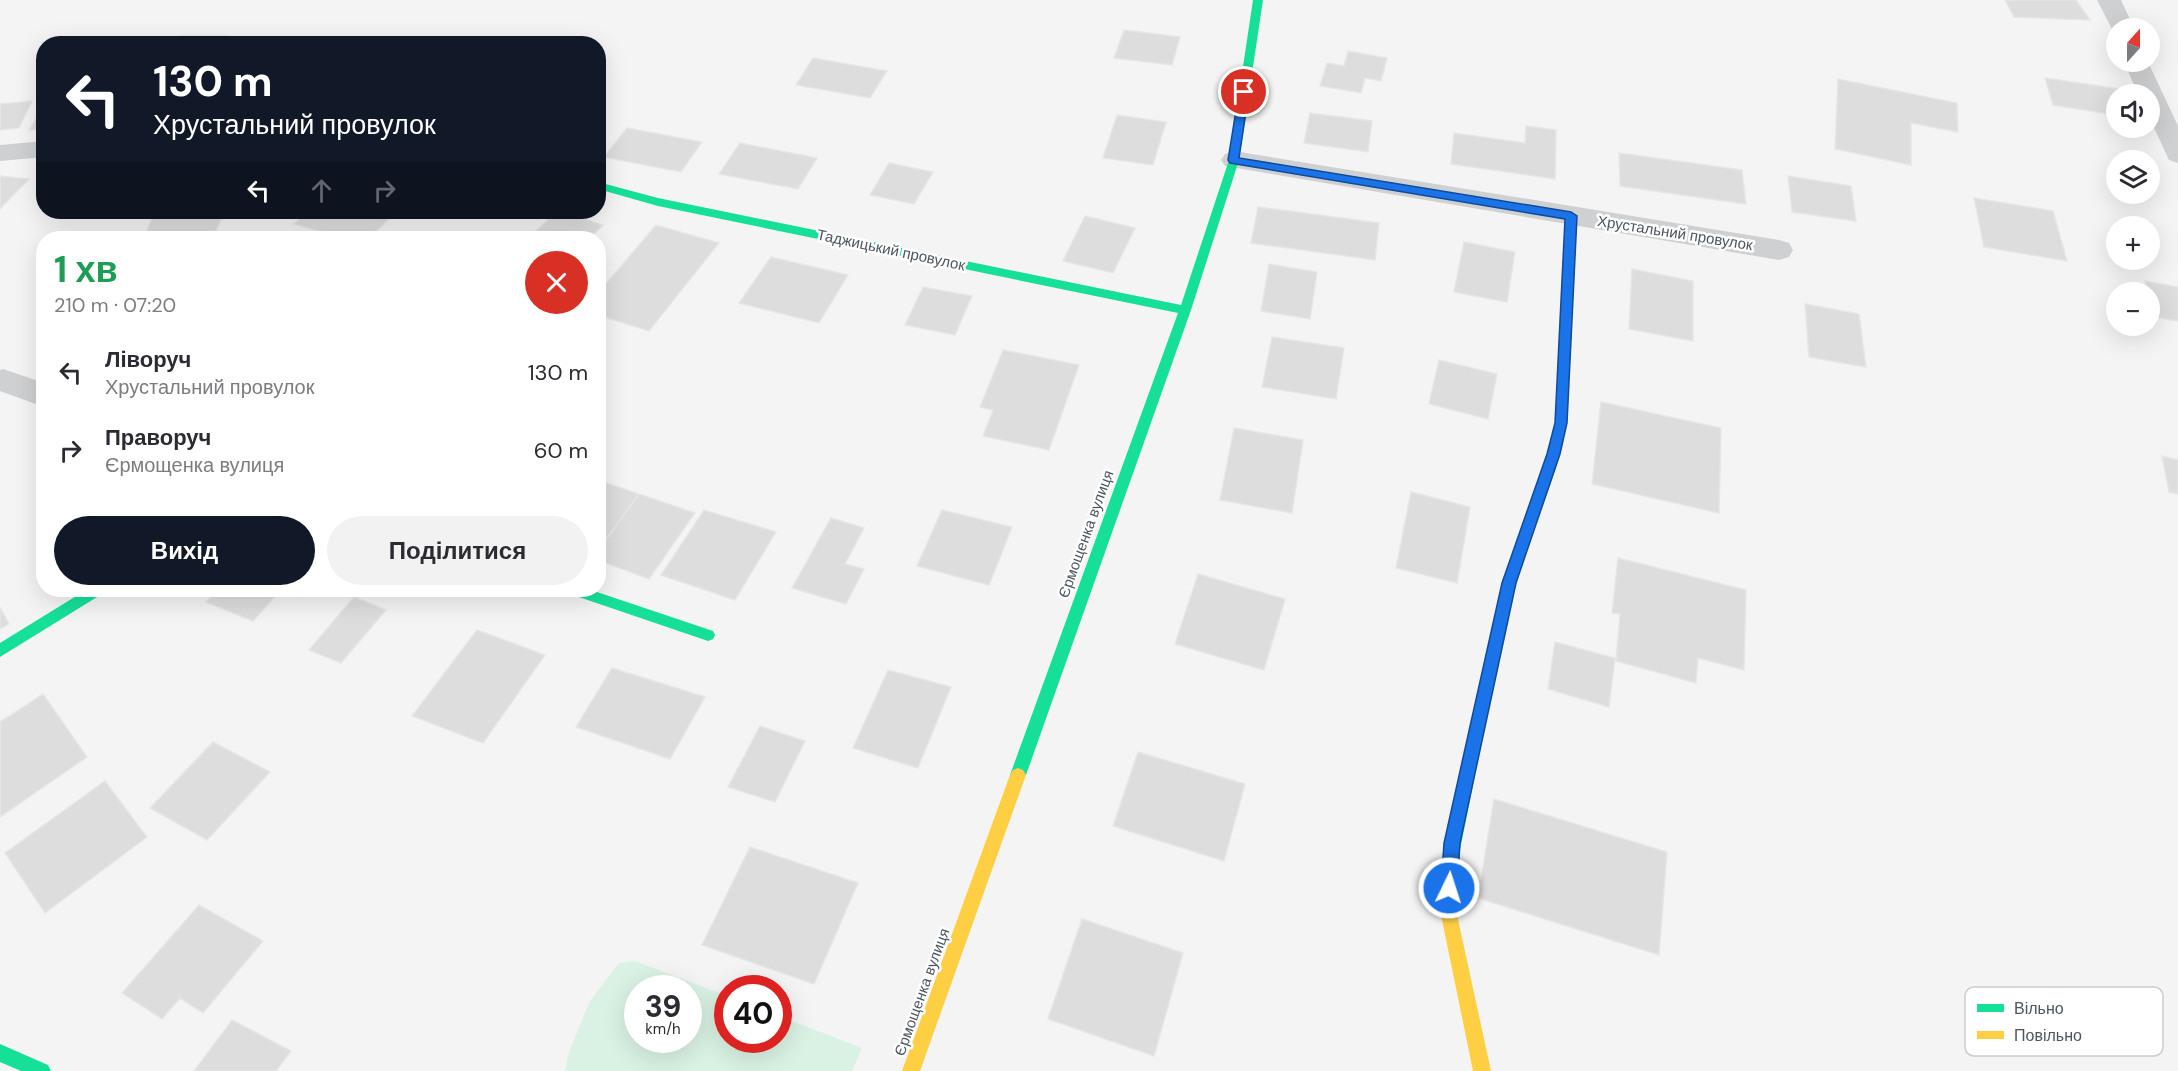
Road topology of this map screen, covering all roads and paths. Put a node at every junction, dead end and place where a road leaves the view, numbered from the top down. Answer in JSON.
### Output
{"nodes":[{"id":1,"x":1258,"y":0,"type":"edge"},
{"id":2,"x":2109,"y":0,"type":"edge"},
{"id":3,"x":2117,"y":18,"type":"edge"},
{"id":4,"x":2141,"y":72,"type":"edge"},
{"id":5,"x":36,"y":150,"type":"edge"},
{"id":6,"x":0,"y":153,"type":"edge"},
{"id":7,"x":2178,"y":154,"type":"edge"},
{"id":8,"x":1234,"y":160,"type":"junction"},
{"id":9,"x":606,"y":187,"type":"edge"},
{"id":10,"x":1571,"y":216,"type":"junction"},
{"id":11,"x":1779,"y":250,"type":"dead end"},
{"id":12,"x":1185,"y":310,"type":"junction"},
{"id":13,"x":3,"y":380,"type":"dead end"},
{"id":14,"x":36,"y":393,"type":"edge"},
{"id":15,"x":86,"y":597,"type":"edge"},
{"id":16,"x":596,"y":597,"type":"edge"},
{"id":17,"x":708,"y":635,"type":"dead end"},
{"id":18,"x":0,"y":651,"type":"edge"},
{"id":19,"x":0,"y":1053,"type":"edge"},
{"id":20,"x":42,"y":1071,"type":"edge"},
{"id":21,"x":911,"y":1071,"type":"edge"},
{"id":22,"x":1482,"y":1071,"type":"edge"}],
"edges":[{"from":1,"to":8,"type":"street","name":"Єрмощенка вулиця"},
{"from":2,"to":3,"type":"street"},
{"from":4,"to":7,"type":"street"},
{"from":5,"to":6,"type":"street"},
{"from":8,"to":10,"type":"street","name":"Хрустальний провулок"},
{"from":8,"to":12,"type":"street","name":"Єрмощенка вулиця"},
{"from":9,"to":12,"type":"street","name":"Таджицький провулок"},
{"from":10,"to":11,"type":"street","name":"Хрустальний провулок"},
{"from":10,"to":22,"type":"street"},
{"from":12,"to":21,"type":"street","name":"Єрмощенка вулиця"},
{"from":13,"to":14,"type":"street"},
{"from":15,"to":18,"type":"street"},
{"from":16,"to":17,"type":"street"},
{"from":19,"to":20,"type":"street"}]}
